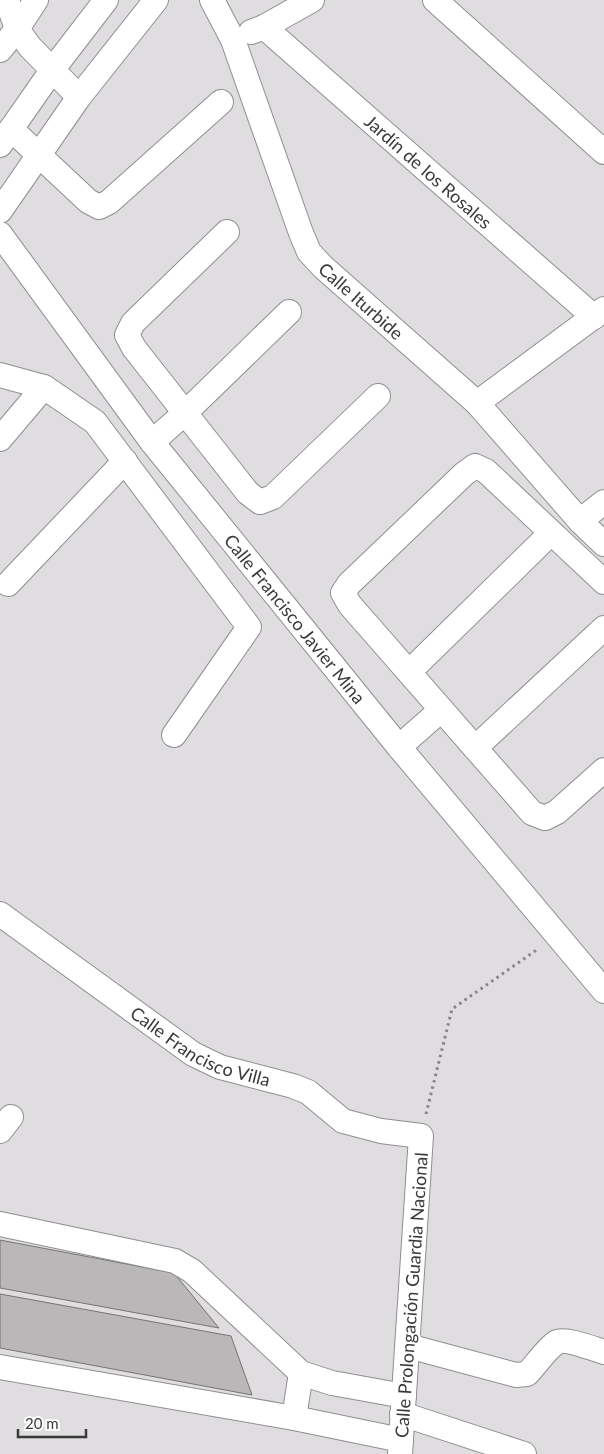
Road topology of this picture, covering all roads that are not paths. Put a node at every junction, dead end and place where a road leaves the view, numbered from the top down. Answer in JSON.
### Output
{"nodes":[{"id":1,"x":8,"y":0,"type":"edge"},
{"id":2,"x":36,"y":0,"type":"edge"},
{"id":3,"x":106,"y":0,"type":"edge"},
{"id":4,"x":156,"y":0,"type":"edge"},
{"id":5,"x":212,"y":0,"type":"edge"},
{"id":6,"x":312,"y":0,"type":"edge"},
{"id":7,"x":435,"y":0,"type":"edge"},
{"id":8,"x":264,"y":27,"type":"junction"},
{"id":9,"x":17,"y":29,"type":"junction"},
{"id":10,"x":233,"y":40,"type":"junction"},
{"id":11,"x":0,"y":50,"type":"edge"},
{"id":12,"x":53,"y":69,"type":"junction"},
{"id":13,"x":79,"y":96,"type":"junction"},
{"id":14,"x":221,"y":102,"type":"dead end"},
{"id":15,"x":5,"y":137,"type":"edge"},
{"id":16,"x":604,"y":152,"type":"edge"},
{"id":17,"x":39,"y":154,"type":"junction"},
{"id":18,"x":0,"y":210,"type":"edge"},
{"id":19,"x":227,"y":232,"type":"dead end"},
{"id":20,"x":0,"y":234,"type":"edge"},
{"id":21,"x":289,"y":312,"type":"dead end"},
{"id":22,"x":599,"y":313,"type":"edge"},
{"id":23,"x":0,"y":375,"type":"edge"},
{"id":24,"x":44,"y":387,"type":"junction"},
{"id":25,"x":378,"y":396,"type":"dead end"},
{"id":26,"x":477,"y":403,"type":"junction"},
{"id":27,"x":185,"y":413,"type":"junction"},
{"id":28,"x":0,"y":439,"type":"edge"},
{"id":29,"x":152,"y":442,"type":"junction"},
{"id":30,"x":124,"y":462,"type":"junction"},
{"id":31,"x":604,"y":502,"type":"edge"},
{"id":32,"x":580,"y":521,"type":"junction"},
{"id":33,"x":551,"y":533,"type":"junction"},
{"id":34,"x":604,"y":544,"type":"edge"},
{"id":35,"x":604,"y":582,"type":"edge"},
{"id":36,"x":8,"y":584,"type":"dead end"},
{"id":37,"x":604,"y":628,"type":"edge"},
{"id":38,"x":409,"y":672,"type":"junction"},
{"id":39,"x":441,"y":710,"type":"junction"},
{"id":40,"x":174,"y":735,"type":"dead end"},
{"id":41,"x":399,"y":747,"type":"junction"},
{"id":42,"x":475,"y":748,"type":"junction"},
{"id":43,"x":604,"y":770,"type":"edge"},
{"id":44,"x":0,"y":914,"type":"edge"},
{"id":45,"x":604,"y":991,"type":"edge"},
{"id":46,"x":421,"y":1136,"type":"joint"},
{"id":47,"x":0,"y":1224,"type":"edge"},
{"id":48,"x":408,"y":1346,"type":"junction"},
{"id":49,"x":604,"y":1352,"type":"edge"},
{"id":50,"x":0,"y":1367,"type":"edge"},
{"id":51,"x":301,"y":1373,"type":"junction"},
{"id":52,"x":403,"y":1405,"type":"junction"},
{"id":53,"x":294,"y":1418,"type":"junction"},
{"id":54,"x":400,"y":1447,"type":"edge"},
{"id":55,"x":524,"y":1454,"type":"edge"}],
"edges":[{"from":1,"to":9,"type":"street"},
{"from":2,"to":9,"type":"street"},
{"from":3,"to":12,"type":"street"},
{"from":4,"to":13,"type":"street"},
{"from":5,"to":10,"type":"street","name":"Calle Iturbide"},
{"from":6,"to":8,"type":"street"},
{"from":7,"to":16,"type":"street"},
{"from":8,"to":10,"type":"street"},
{"from":8,"to":22,"type":"street","name":"Jardín de los Rosales"},
{"from":9,"to":11,"type":"street"},
{"from":9,"to":12,"type":"street"},
{"from":10,"to":26,"type":"street","name":"Calle Iturbide"},
{"from":12,"to":13,"type":"street"},
{"from":12,"to":15,"type":"street"},
{"from":13,"to":17,"type":"street"},
{"from":14,"to":17,"type":"street"},
{"from":15,"to":17,"type":"street"},
{"from":17,"to":18,"type":"street"},
{"from":19,"to":27,"type":"street"},
{"from":20,"to":29,"type":"street","name":"Calle Francisco Javier Mina"},
{"from":21,"to":27,"type":"street"},
{"from":22,"to":26,"type":"street"},
{"from":23,"to":24,"type":"street"},
{"from":24,"to":28,"type":"street"},
{"from":24,"to":30,"type":"street"},
{"from":25,"to":27,"type":"street"},
{"from":26,"to":32,"type":"street","name":"Calle Iturbide"},
{"from":27,"to":29,"type":"street"},
{"from":29,"to":41,"type":"street","name":"Calle Francisco Javier Mina"},
{"from":30,"to":36,"type":"street"},
{"from":30,"to":40,"type":"street"},
{"from":31,"to":32,"type":"street"},
{"from":32,"to":34,"type":"street","name":"Calle Iturbide"},
{"from":33,"to":35,"type":"street"},
{"from":33,"to":38,"type":"street"},
{"from":33,"to":38,"type":"street"},
{"from":37,"to":42,"type":"street"},
{"from":38,"to":39,"type":"street"},
{"from":39,"to":41,"type":"street"},
{"from":39,"to":42,"type":"street"},
{"from":41,"to":45,"type":"street","name":"Calle Francisco Javier Mina"},
{"from":42,"to":43,"type":"street"},
{"from":44,"to":46,"type":"street","name":"Calle Francisco Villa"},
{"from":46,"to":48,"type":"street","name":"Calle Prolongación Guardia Nacional"},
{"from":47,"to":51,"type":"street"},
{"from":48,"to":49,"type":"street"},
{"from":48,"to":52,"type":"street","name":"Calle Prolongación Guardia Nacional"},
{"from":50,"to":53,"type":"street"},
{"from":51,"to":52,"type":"street"},
{"from":51,"to":53,"type":"street"},
{"from":52,"to":54,"type":"street","name":"Calle Prolongación Guardia Nacional"},
{"from":52,"to":55,"type":"street"},
{"from":53,"to":54,"type":"street"}]}
